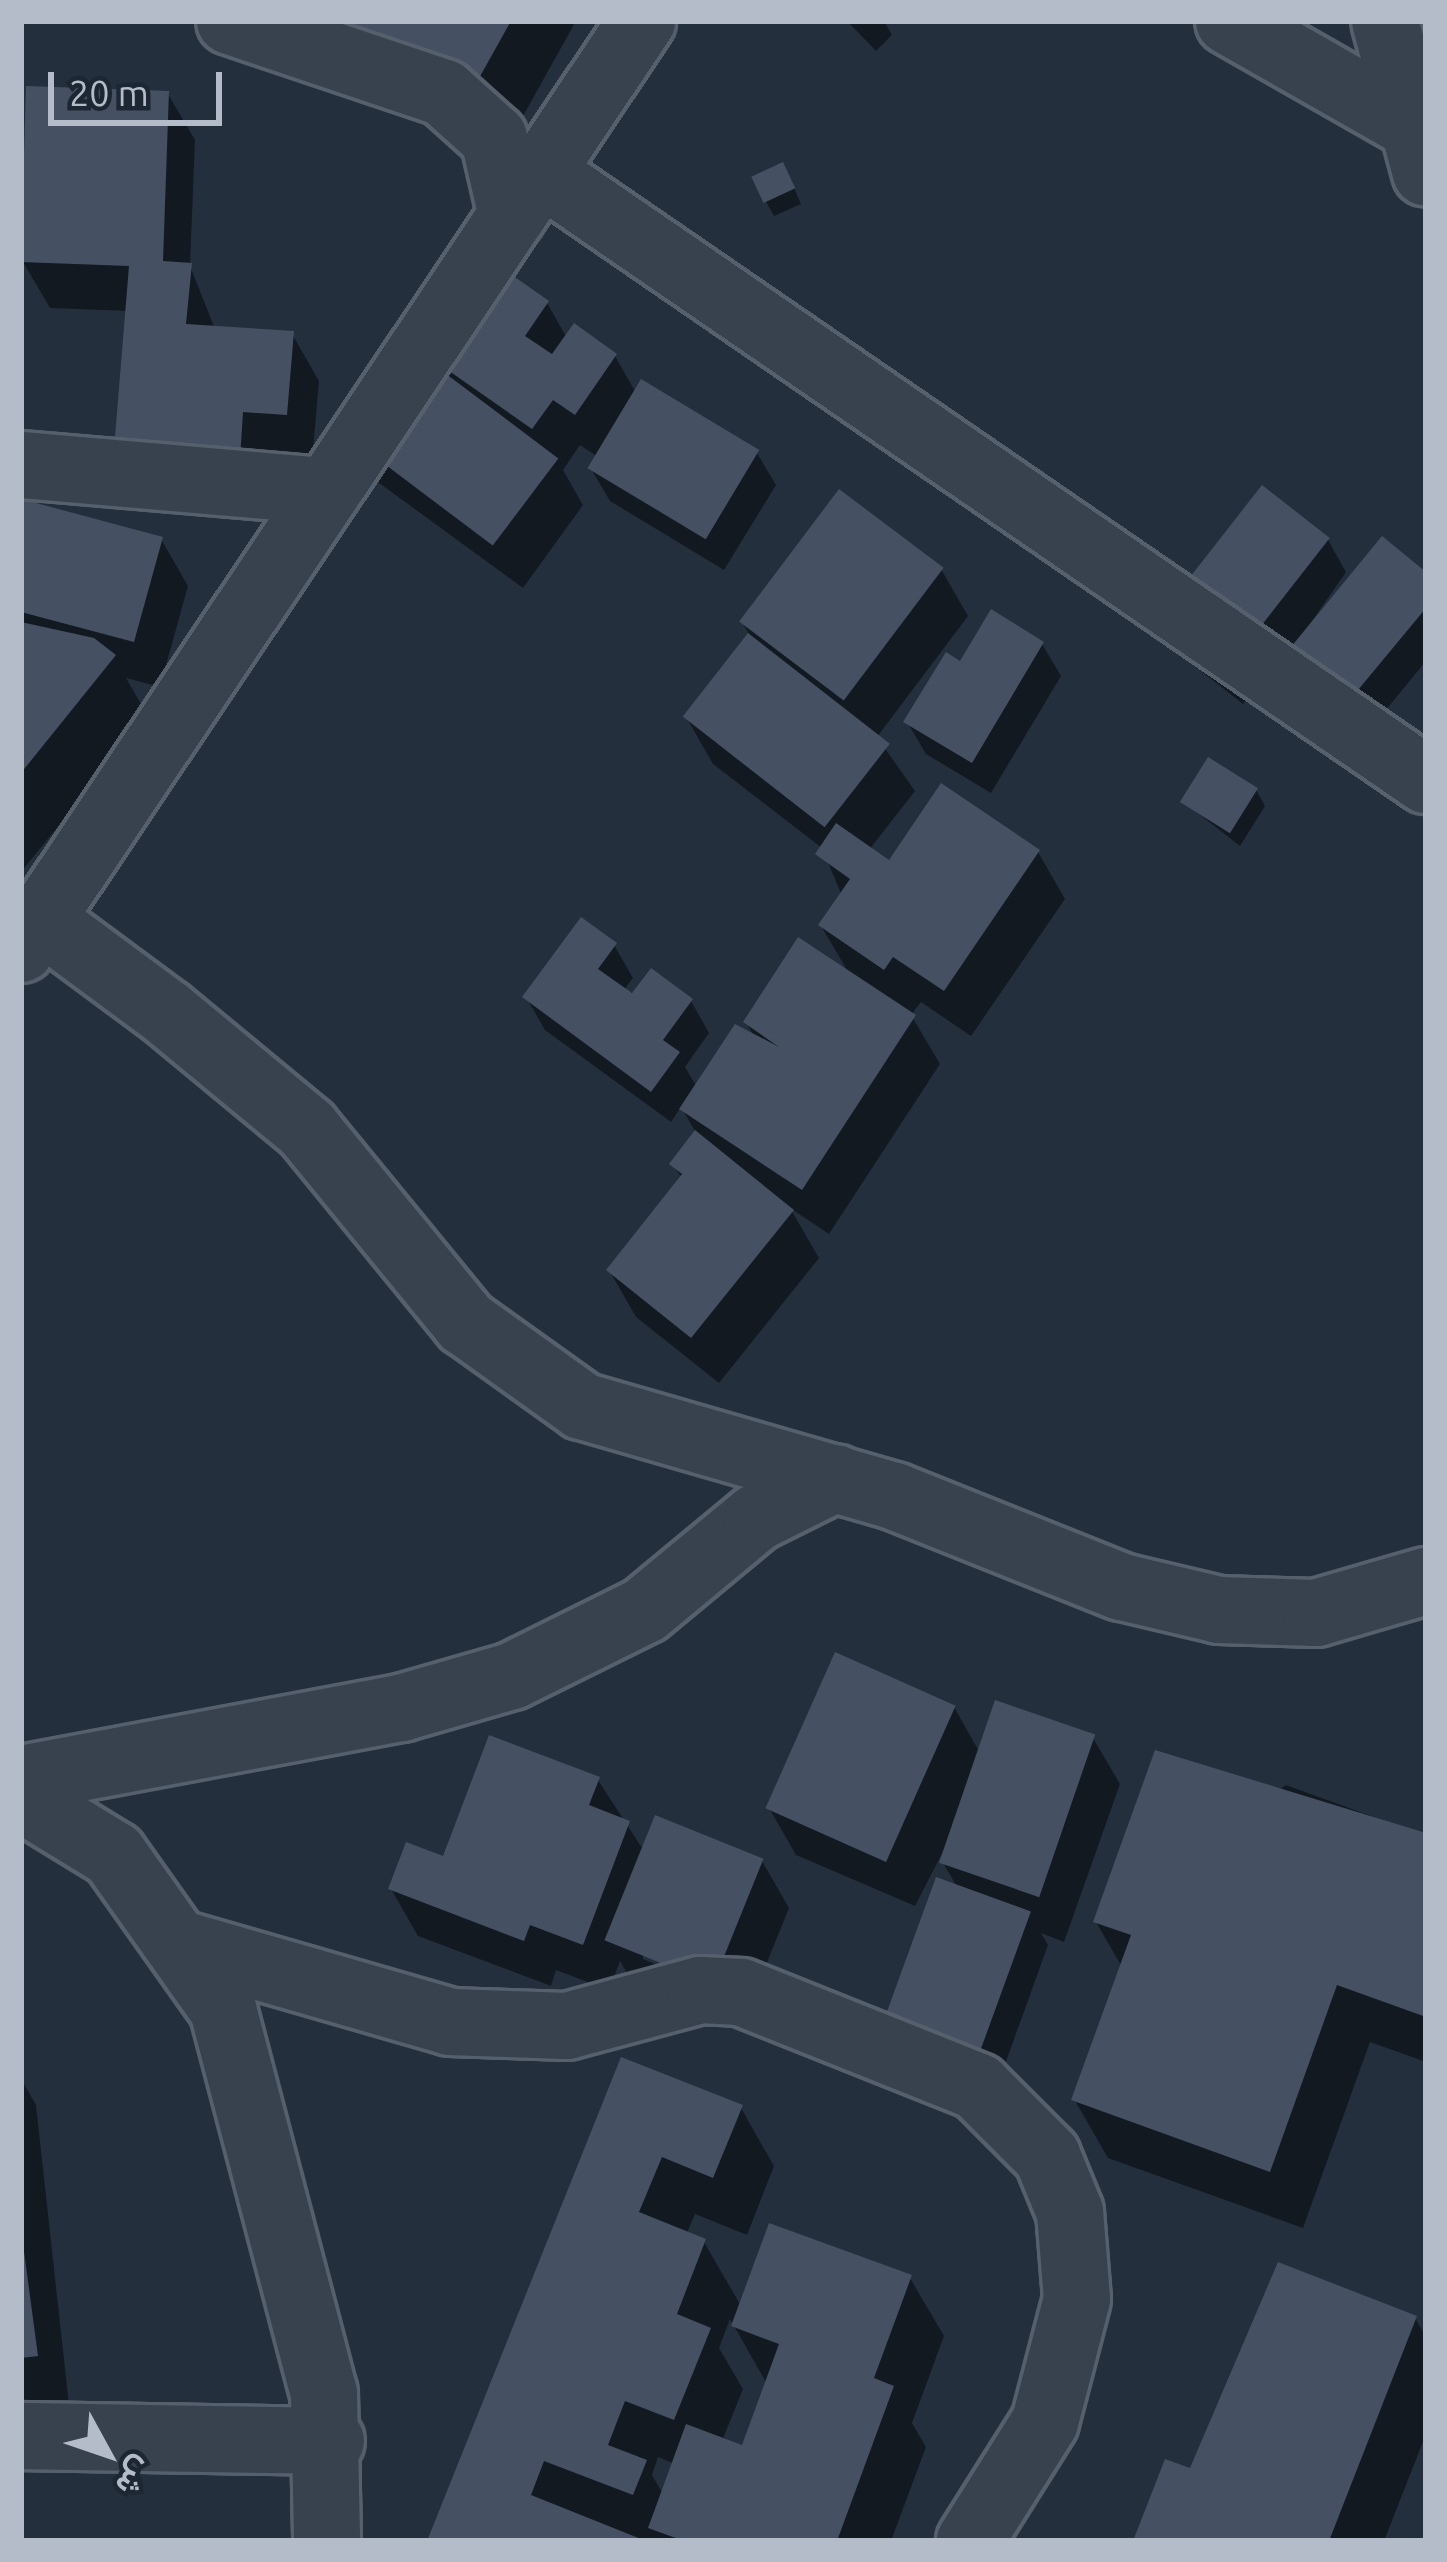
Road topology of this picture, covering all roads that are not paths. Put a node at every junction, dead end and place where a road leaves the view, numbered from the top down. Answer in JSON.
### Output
{"nodes":[{"id":1,"x":230,"y":21,"type":"edge"},
{"id":2,"x":642,"y":21,"type":"edge"},
{"id":3,"x":1229,"y":21,"type":"edge"},
{"id":4,"x":1385,"y":21,"type":"edge"},
{"id":5,"x":1416,"y":147,"type":"edge"},
{"id":6,"x":526,"y":194,"type":"junction"},
{"id":7,"x":21,"y":465,"type":"edge"},
{"id":8,"x":327,"y":491,"type":"junction"},
{"id":9,"x":1426,"y":780,"type":"edge"},
{"id":10,"x":27,"y":928,"type":"edge"},
{"id":11,"x":836,"y":1478,"type":"junction"},
{"id":12,"x":1426,"y":1581,"type":"edge"},
{"id":13,"x":21,"y":1779,"type":"edge"},
{"id":14,"x":21,"y":1798,"type":"edge"},
{"id":15,"x":184,"y":1945,"type":"junction"},
{"id":16,"x":21,"y":2436,"type":"edge"},
{"id":17,"x":331,"y":2441,"type":"junction"},
{"id":18,"x":327,"y":2541,"type":"edge"},
{"id":19,"x":970,"y":2541,"type":"edge"}],
"edges":[{"from":1,"to":6,"type":"street"},
{"from":2,"to":6,"type":"street"},
{"from":3,"to":5,"type":"street"},
{"from":4,"to":5,"type":"street"},
{"from":6,"to":8,"type":"street"},
{"from":6,"to":9,"type":"street"},
{"from":7,"to":8,"type":"street"},
{"from":8,"to":10,"type":"street"},
{"from":10,"to":11,"type":"street"},
{"from":11,"to":12,"type":"street"},
{"from":11,"to":13,"type":"street"},
{"from":14,"to":15,"type":"street"},
{"from":15,"to":17,"type":"street"},
{"from":15,"to":19,"type":"street"},
{"from":16,"to":17,"type":"street"},
{"from":17,"to":18,"type":"street"}]}
